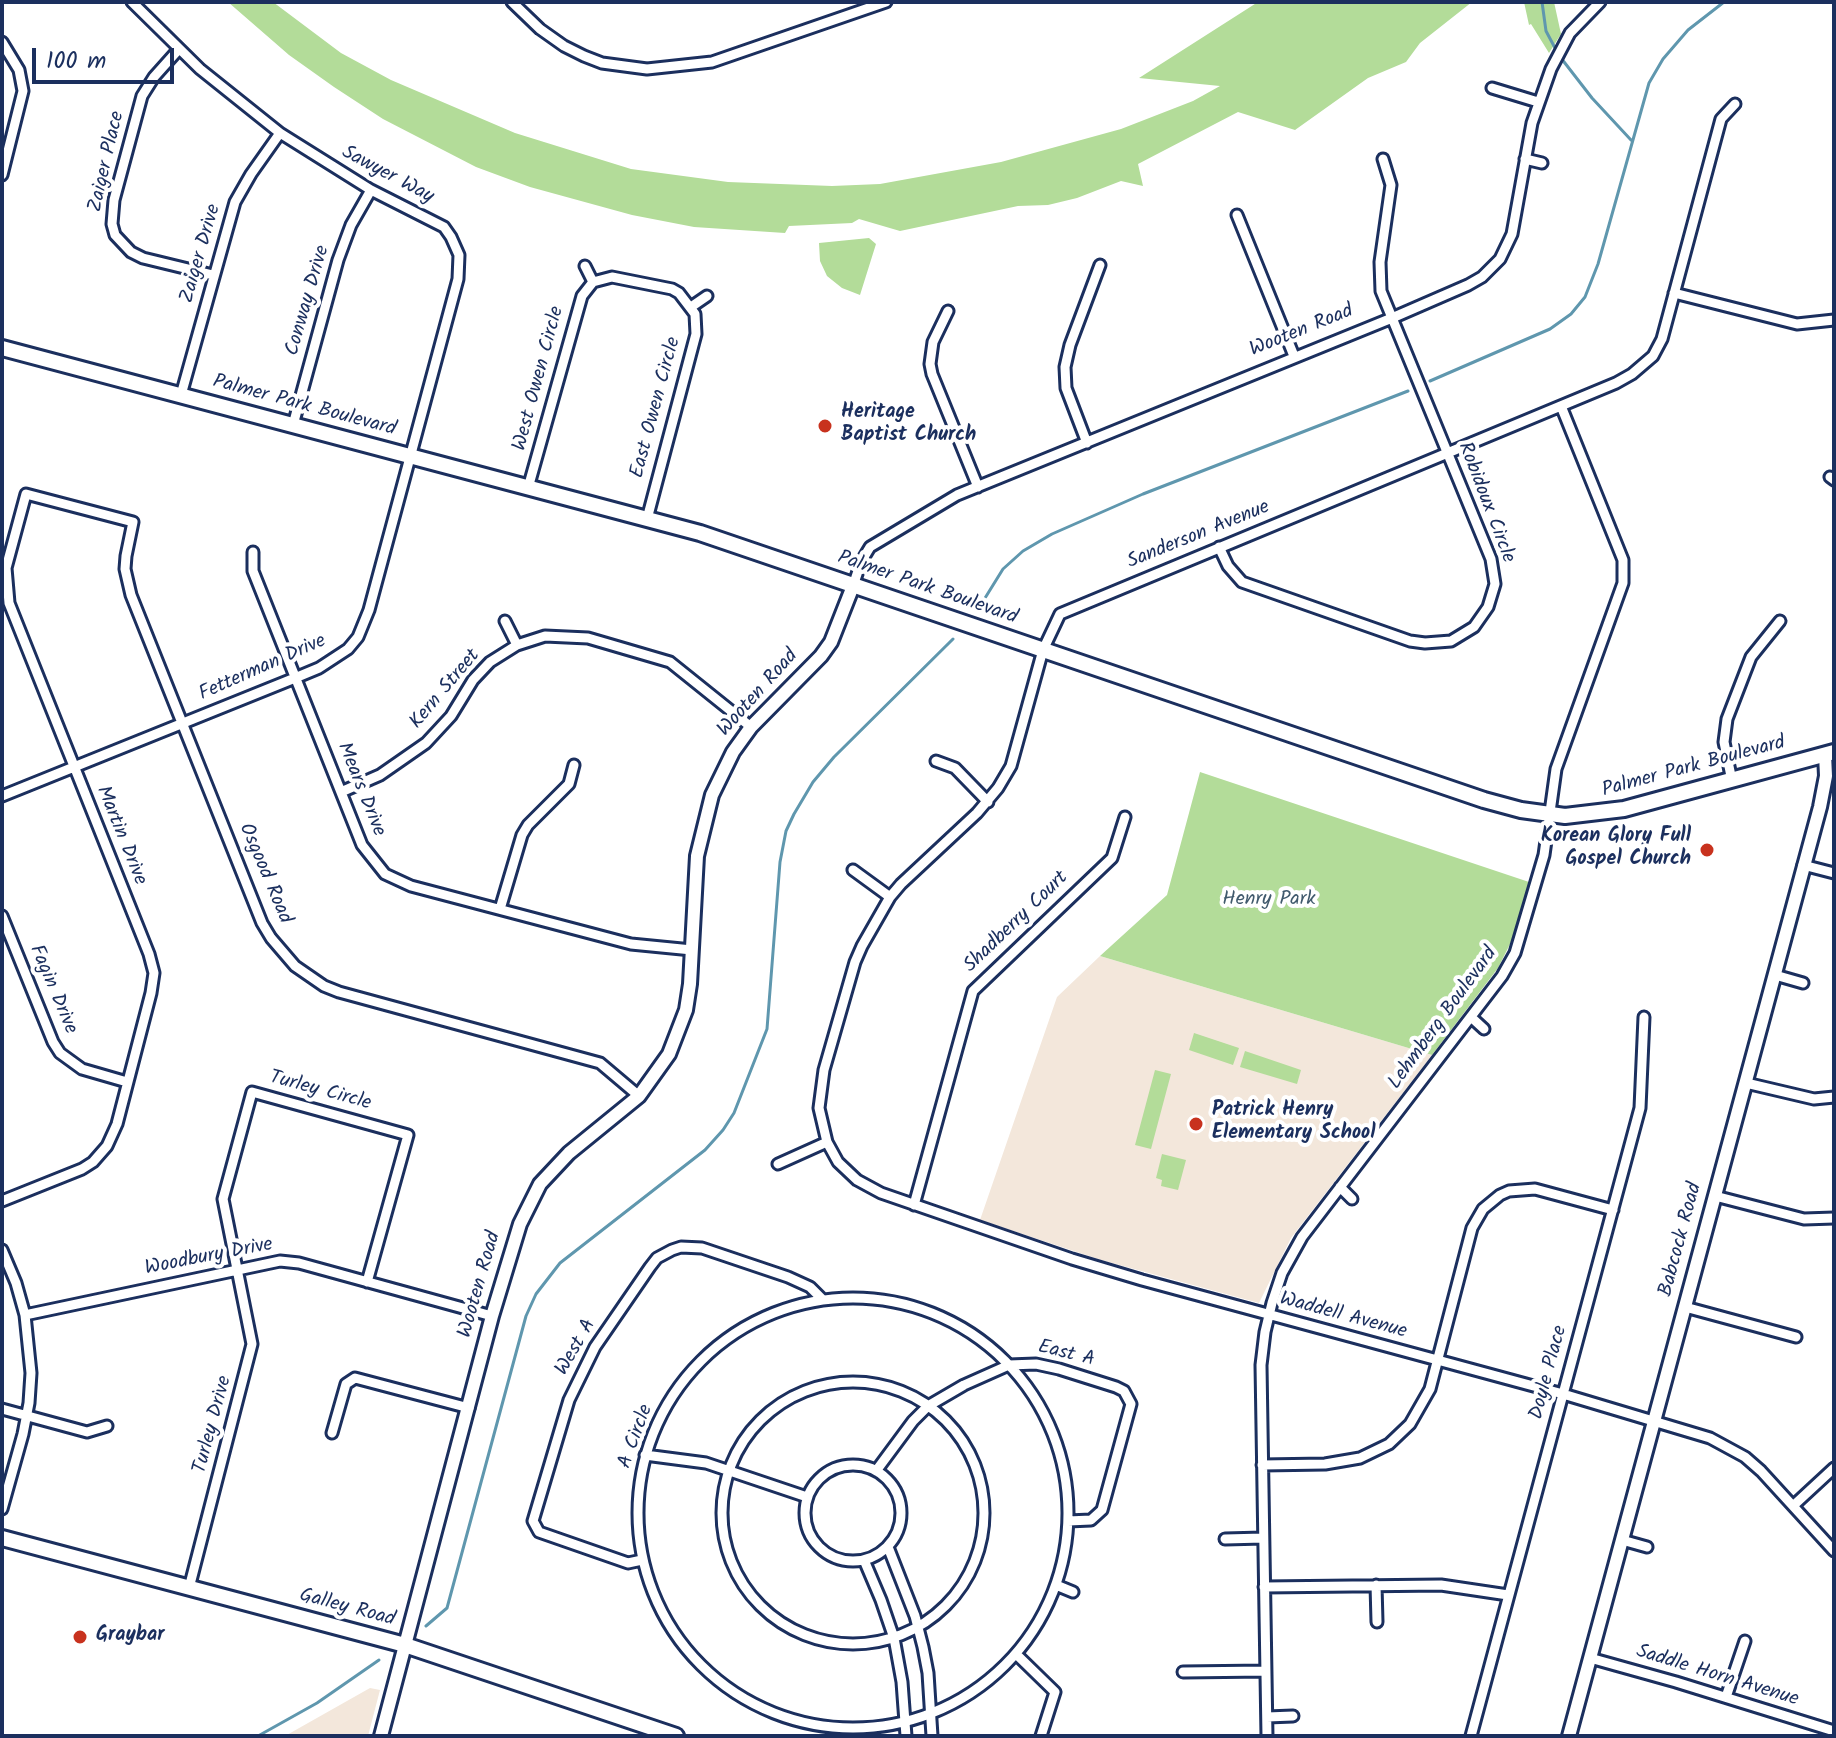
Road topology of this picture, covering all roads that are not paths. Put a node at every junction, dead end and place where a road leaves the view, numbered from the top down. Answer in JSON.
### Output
{"nodes":[{"id":1,"x":132,"y":2,"type":"edge"},
{"id":2,"x":512,"y":2,"type":"edge"},
{"id":3,"x":886,"y":2,"type":"edge"},
{"id":4,"x":1600,"y":2,"type":"edge"},
{"id":5,"x":2,"y":42,"type":"edge"},
{"id":6,"x":179,"y":49,"type":"junction"},
{"id":7,"x":1492,"y":88,"type":"dead end"},
{"id":8,"x":1538,"y":102,"type":"junction"},
{"id":9,"x":1735,"y":104,"type":"dead end"},
{"id":10,"x":280,"y":133,"type":"junction"},
{"id":11,"x":1383,"y":159,"type":"dead end"},
{"id":12,"x":1525,"y":159,"type":"junction"},
{"id":13,"x":1542,"y":163,"type":"dead end"},
{"id":14,"x":2,"y":175,"type":"edge"},
{"id":15,"x":371,"y":190,"type":"junction"},
{"id":16,"x":1237,"y":215,"type":"dead end"},
{"id":17,"x":1100,"y":265,"type":"dead end"},
{"id":18,"x":585,"y":266,"type":"dead end"},
{"id":19,"x":213,"y":275,"type":"junction"},
{"id":20,"x":593,"y":282,"type":"junction"},
{"id":21,"x":1674,"y":293,"type":"junction"},
{"id":22,"x":707,"y":296,"type":"dead end"},
{"id":23,"x":691,"y":307,"type":"junction"},
{"id":24,"x":948,"y":311,"type":"dead end"},
{"id":25,"x":1392,"y":318,"type":"junction"},
{"id":26,"x":1834,"y":320,"type":"edge"},
{"id":27,"x":2,"y":348,"type":"edge"},
{"id":28,"x":1294,"y":356,"type":"junction"},
{"id":29,"x":181,"y":395,"type":"junction"},
{"id":30,"x":1561,"y":406,"type":"junction"},
{"id":31,"x":293,"y":425,"type":"junction"},
{"id":32,"x":1087,"y":443,"type":"junction"},
{"id":33,"x":1447,"y":453,"type":"junction"},
{"id":34,"x":411,"y":456,"type":"junction"},
{"id":35,"x":978,"y":487,"type":"junction"},
{"id":36,"x":528,"y":488,"type":"junction"},
{"id":37,"x":94,"y":512,"type":"joint"},
{"id":38,"x":647,"y":519,"type":"junction"},
{"id":39,"x":1219,"y":547,"type":"junction"},
{"id":40,"x":253,"y":552,"type":"dead end"},
{"id":41,"x":853,"y":586,"type":"junction"},
{"id":42,"x":505,"y":621,"type":"dead end"},
{"id":43,"x":1780,"y":621,"type":"dead end"},
{"id":44,"x":517,"y":645,"type":"junction"},
{"id":45,"x":1043,"y":650,"type":"junction"},
{"id":46,"x":295,"y":678,"type":"junction"},
{"id":47,"x":183,"y":723,"type":"junction"},
{"id":48,"x":751,"y":727,"type":"junction"},
{"id":49,"x":1830,"y":753,"type":"edge"},
{"id":50,"x":936,"y":761,"type":"dead end"},
{"id":51,"x":574,"y":765,"type":"dead end"},
{"id":52,"x":73,"y":766,"type":"junction"},
{"id":53,"x":1732,"y":781,"type":"junction"},
{"id":54,"x":341,"y":792,"type":"junction"},
{"id":55,"x":2,"y":796,"type":"edge"},
{"id":56,"x":988,"y":802,"type":"junction"},
{"id":57,"x":1550,"y":815,"type":"junction"},
{"id":58,"x":1125,"y":817,"type":"dead end"},
{"id":59,"x":1803,"y":865,"type":"junction"},
{"id":60,"x":853,"y":870,"type":"dead end"},
{"id":61,"x":1834,"y":873,"type":"edge"},
{"id":62,"x":890,"y":897,"type":"junction"},
{"id":63,"x":500,"y":909,"type":"junction"},
{"id":64,"x":2,"y":916,"type":"edge"},
{"id":65,"x":692,"y":950,"type":"junction"},
{"id":66,"x":1775,"y":975,"type":"junction"},
{"id":67,"x":1803,"y":983,"type":"dead end"},
{"id":68,"x":1471,"y":1017,"type":"junction"},
{"id":69,"x":1644,"y":1017,"type":"dead end"},
{"id":70,"x":1484,"y":1029,"type":"dead end"},
{"id":71,"x":127,"y":1082,"type":"junction"},
{"id":72,"x":1746,"y":1083,"type":"junction"},
{"id":73,"x":639,"y":1096,"type":"junction"},
{"id":74,"x":1834,"y":1097,"type":"edge"},
{"id":75,"x":827,"y":1142,"type":"junction"},
{"id":76,"x":778,"y":1164,"type":"dead end"},
{"id":77,"x":1340,"y":1187,"type":"junction"},
{"id":78,"x":1715,"y":1196,"type":"junction"},
{"id":79,"x":1352,"y":1199,"type":"dead end"},
{"id":80,"x":2,"y":1201,"type":"edge"},
{"id":81,"x":914,"y":1205,"type":"junction"},
{"id":82,"x":1613,"y":1210,"type":"junction"},
{"id":83,"x":1834,"y":1218,"type":"edge"},
{"id":84,"x":2,"y":1250,"type":"edge"},
{"id":85,"x":237,"y":1270,"type":"junction"},
{"id":86,"x":367,"y":1282,"type":"junction"},
{"id":87,"x":822,"y":1299,"type":"junction"},
{"id":88,"x":1685,"y":1307,"type":"junction"},
{"id":89,"x":25,"y":1315,"type":"junction"},
{"id":90,"x":1268,"y":1315,"type":"junction"},
{"id":91,"x":492,"y":1316,"type":"junction"},
{"id":92,"x":1796,"y":1337,"type":"dead end"},
{"id":93,"x":1437,"y":1361,"type":"junction"},
{"id":94,"x":1009,"y":1365,"type":"junction"},
{"id":95,"x":1563,"y":1394,"type":"junction"},
{"id":96,"x":928,"y":1406,"type":"junction"},
{"id":97,"x":469,"y":1408,"type":"junction"},
{"id":98,"x":2,"y":1409,"type":"edge"},
{"id":99,"x":26,"y":1415,"type":"junction"},
{"id":100,"x":1654,"y":1420,"type":"junction"},
{"id":101,"x":107,"y":1426,"type":"dead end"},
{"id":102,"x":332,"y":1433,"type":"dead end"},
{"id":103,"x":645,"y":1455,"type":"junction"},
{"id":104,"x":1262,"y":1465,"type":"junction"},
{"id":105,"x":1834,"y":1468,"type":"edge"},
{"id":106,"x":729,"y":1470,"type":"junction"},
{"id":107,"x":876,"y":1471,"type":"junction"},
{"id":108,"x":807,"y":1497,"type":"junction"},
{"id":109,"x":1794,"y":1505,"type":"junction"},
{"id":110,"x":2,"y":1509,"type":"edge"},
{"id":111,"x":1068,"y":1521,"type":"junction"},
{"id":112,"x":2,"y":1538,"type":"edge"},
{"id":113,"x":1263,"y":1538,"type":"junction"},
{"id":114,"x":1225,"y":1539,"type":"dead end"},
{"id":115,"x":1622,"y":1540,"type":"junction"},
{"id":116,"x":888,"y":1547,"type":"junction"},
{"id":117,"x":1647,"y":1547,"type":"dead end"},
{"id":118,"x":1834,"y":1551,"type":"edge"},
{"id":119,"x":642,"y":1560,"type":"junction"},
{"id":120,"x":864,"y":1560,"type":"junction"},
{"id":121,"x":1056,"y":1585,"type":"junction"},
{"id":122,"x":1376,"y":1585,"type":"junction"},
{"id":123,"x":1264,"y":1587,"type":"junction"},
{"id":124,"x":189,"y":1588,"type":"junction"},
{"id":125,"x":1073,"y":1592,"type":"dead end"},
{"id":126,"x":1508,"y":1595,"type":"junction"},
{"id":127,"x":1377,"y":1622,"type":"dead end"},
{"id":128,"x":918,"y":1627,"type":"junction"},
{"id":129,"x":894,"y":1638,"type":"junction"},
{"id":130,"x":1745,"y":1641,"type":"dead end"},
{"id":131,"x":405,"y":1645,"type":"junction"},
{"id":132,"x":1016,"y":1654,"type":"junction"},
{"id":133,"x":1590,"y":1658,"type":"junction"},
{"id":134,"x":702,"y":1667,"type":"junction"},
{"id":135,"x":1265,"y":1671,"type":"junction"},
{"id":136,"x":1183,"y":1672,"type":"dead end"},
{"id":137,"x":694,"y":1677,"type":"dead end"},
{"id":138,"x":1726,"y":1697,"type":"junction"},
{"id":139,"x":931,"y":1714,"type":"junction"},
{"id":140,"x":1293,"y":1716,"type":"dead end"},
{"id":141,"x":1267,"y":1717,"type":"junction"},
{"id":142,"x":906,"y":1723,"type":"junction"},
{"id":143,"x":1834,"y":1731,"type":"edge"},
{"id":144,"x":381,"y":1736,"type":"edge"},
{"id":145,"x":676,"y":1736,"type":"edge"},
{"id":146,"x":906,"y":1736,"type":"edge"},
{"id":147,"x":932,"y":1736,"type":"edge"},
{"id":148,"x":1041,"y":1736,"type":"edge"},
{"id":149,"x":1267,"y":1736,"type":"edge"},
{"id":150,"x":1471,"y":1736,"type":"edge"},
{"id":151,"x":1569,"y":1736,"type":"edge"}],
"edges":[{"from":1,"to":6,"type":"street","name":"Sawyer Way"},
{"from":2,"to":3,"type":"street"},
{"from":4,"to":8,"type":"street","name":"Wooten Road"},
{"from":5,"to":14,"type":"street"},
{"from":6,"to":10,"type":"street","name":"Sawyer Way"},
{"from":6,"to":19,"type":"street","name":"Zaiger Place"},
{"from":7,"to":8,"type":"street"},
{"from":8,"to":12,"type":"street","name":"Wooten Road"},
{"from":9,"to":21,"type":"street","name":"Sanderson Avenue"},
{"from":10,"to":15,"type":"street","name":"Sawyer Way"},
{"from":10,"to":19,"type":"street","name":"Zaiger Drive"},
{"from":11,"to":25,"type":"street","name":"Robidoux Circle"},
{"from":12,"to":13,"type":"street"},
{"from":12,"to":25,"type":"street","name":"Wooten Road"},
{"from":15,"to":31,"type":"street","name":"Conway Drive"},
{"from":15,"to":34,"type":"street","name":"Sawyer Way"},
{"from":16,"to":28,"type":"street"},
{"from":17,"to":32,"type":"street"},
{"from":18,"to":20,"type":"street"},
{"from":19,"to":29,"type":"street","name":"Zaiger Drive"},
{"from":20,"to":23,"type":"street"},
{"from":20,"to":36,"type":"street","name":"West Owen Circle"},
{"from":21,"to":26,"type":"street"},
{"from":21,"to":30,"type":"street","name":"Sanderson Avenue"},
{"from":22,"to":23,"type":"street"},
{"from":23,"to":38,"type":"street","name":"East Owen Circle"},
{"from":24,"to":35,"type":"street"},
{"from":25,"to":28,"type":"street","name":"Wooten Road"},
{"from":25,"to":33,"type":"street","name":"Robidoux Circle"},
{"from":27,"to":29,"type":"main road","name":"Palmer Park Boulevard"},
{"from":28,"to":32,"type":"street","name":"Wooten Road"},
{"from":29,"to":31,"type":"main road","name":"Palmer Park Boulevard"},
{"from":30,"to":33,"type":"street","name":"Sanderson Avenue"},
{"from":30,"to":57,"type":"street","name":"Lehmberg Boulevard"},
{"from":31,"to":34,"type":"main road","name":"Palmer Park Boulevard"},
{"from":32,"to":35,"type":"street","name":"Wooten Road"},
{"from":33,"to":39,"type":"street","name":"Sanderson Avenue"},
{"from":33,"to":39,"type":"street","name":"Robidoux Circle"},
{"from":34,"to":36,"type":"main road","name":"Palmer Park Boulevard"},
{"from":34,"to":46,"type":"street","name":"Fetterman Drive"},
{"from":35,"to":41,"type":"street","name":"Wooten Road"},
{"from":36,"to":38,"type":"main road","name":"Palmer Park Boulevard"},
{"from":37,"to":47,"type":"street","name":"Osgood Road"},
{"from":37,"to":52,"type":"street","name":"Martin Drive"},
{"from":38,"to":41,"type":"main road","name":"Palmer Park Boulevard"},
{"from":39,"to":45,"type":"street","name":"Sanderson Avenue"},
{"from":40,"to":46,"type":"street","name":"Mears Drive"},
{"from":41,"to":45,"type":"main road","name":"Palmer Park Boulevard"},
{"from":41,"to":48,"type":"street","name":"Wooten Road"},
{"from":42,"to":44,"type":"street"},
{"from":43,"to":53,"type":"street"},
{"from":44,"to":48,"type":"street","name":"Kern Street"},
{"from":44,"to":54,"type":"street","name":"Kern Street"},
{"from":45,"to":56,"type":"street","name":"Sanderson Avenue"},
{"from":45,"to":57,"type":"main road","name":"Palmer Park Boulevard"},
{"from":46,"to":47,"type":"street","name":"Fetterman Drive"},
{"from":46,"to":54,"type":"street","name":"Mears Drive"},
{"from":47,"to":52,"type":"street","name":"Fetterman Drive"},
{"from":47,"to":73,"type":"street","name":"Osgood Road"},
{"from":48,"to":65,"type":"street","name":"Wooten Road"},
{"from":49,"to":53,"type":"main road","name":"Palmer Park Boulevard"},
{"from":49,"to":59,"type":"street","name":"Babcock Road"},
{"from":50,"to":56,"type":"street"},
{"from":51,"to":63,"type":"street"},
{"from":52,"to":55,"type":"street","name":"Fetterman Drive"},
{"from":52,"to":71,"type":"street","name":"Martin Drive"},
{"from":53,"to":57,"type":"main road","name":"Palmer Park Boulevard"},
{"from":54,"to":63,"type":"street","name":"Mears Drive"},
{"from":56,"to":62,"type":"street","name":"Sanderson Avenue"},
{"from":57,"to":68,"type":"street","name":"Lehmberg Boulevard"},
{"from":58,"to":81,"type":"street","name":"Shadberry Court"},
{"from":59,"to":61,"type":"street"},
{"from":59,"to":66,"type":"street","name":"Babcock Road"},
{"from":60,"to":62,"type":"street"},
{"from":62,"to":75,"type":"street","name":"Sanderson Avenue"},
{"from":63,"to":65,"type":"street","name":"Mears Drive"},
{"from":64,"to":71,"type":"street","name":"Fagin Drive"},
{"from":65,"to":73,"type":"street","name":"Wooten Road"},
{"from":66,"to":67,"type":"street"},
{"from":66,"to":72,"type":"street","name":"Babcock Road"},
{"from":68,"to":70,"type":"street"},
{"from":68,"to":77,"type":"street","name":"Lehmberg Boulevard"},
{"from":69,"to":82,"type":"street","name":"Doyle Place"},
{"from":71,"to":80,"type":"street","name":"Martin Drive"},
{"from":72,"to":74,"type":"street"},
{"from":72,"to":78,"type":"street","name":"Babcock Road"},
{"from":73,"to":91,"type":"street","name":"Wooten Road"},
{"from":75,"to":76,"type":"street"},
{"from":75,"to":81,"type":"street","name":"Waddell Avenue"},
{"from":77,"to":79,"type":"street"},
{"from":77,"to":90,"type":"street","name":"Lehmberg Boulevard"},
{"from":78,"to":83,"type":"street"},
{"from":78,"to":88,"type":"street","name":"Babcock Road"},
{"from":81,"to":90,"type":"street","name":"Waddell Avenue"},
{"from":82,"to":93,"type":"street"},
{"from":82,"to":95,"type":"street","name":"Doyle Place"},
{"from":84,"to":89,"type":"street"},
{"from":85,"to":86,"type":"street","name":"Woodbury Drive"},
{"from":85,"to":86,"type":"street","name":"Turley Circle"},
{"from":85,"to":89,"type":"street","name":"Woodbury Drive"},
{"from":85,"to":124,"type":"street","name":"Turley Drive"},
{"from":86,"to":91,"type":"street","name":"Woodbury Drive"},
{"from":87,"to":94,"type":"street","name":"A Circle"},
{"from":87,"to":103,"type":"street","name":"A Circle"},
{"from":87,"to":119,"type":"street","name":"West A"},
{"from":88,"to":92,"type":"street"},
{"from":88,"to":100,"type":"street","name":"Babcock Road"},
{"from":89,"to":99,"type":"street"},
{"from":90,"to":93,"type":"street","name":"Waddell Avenue"},
{"from":90,"to":104,"type":"street","name":"Lehmberg Boulevard"},
{"from":91,"to":97,"type":"street","name":"Wooten Road"},
{"from":93,"to":95,"type":"street","name":"Waddell Avenue"},
{"from":93,"to":104,"type":"street"},
{"from":94,"to":96,"type":"street","name":"East A"},
{"from":94,"to":111,"type":"street","name":"A Circle"},
{"from":94,"to":111,"type":"street","name":"East A"},
{"from":95,"to":100,"type":"street","name":"Waddell Avenue"},
{"from":95,"to":126,"type":"street","name":"Doyle Place"},
{"from":96,"to":106,"type":"street"},
{"from":96,"to":107,"type":"street","name":"East A"},
{"from":96,"to":128,"type":"street"},
{"from":97,"to":102,"type":"street"},
{"from":97,"to":131,"type":"street","name":"Wooten Road"},
{"from":98,"to":99,"type":"street"},
{"from":99,"to":101,"type":"street"},
{"from":99,"to":110,"type":"street"},
{"from":100,"to":109,"type":"street","name":"Waddell Avenue"},
{"from":100,"to":115,"type":"street","name":"Babcock Road"},
{"from":103,"to":106,"type":"street"},
{"from":103,"to":119,"type":"street","name":"A Circle"},
{"from":104,"to":113,"type":"street","name":"Lehmberg Boulevard"},
{"from":105,"to":109,"type":"street"},
{"from":106,"to":108,"type":"street"},
{"from":106,"to":129,"type":"street"},
{"from":107,"to":108,"type":"street"},
{"from":107,"to":116,"type":"street"},
{"from":108,"to":120,"type":"street"},
{"from":109,"to":118,"type":"street","name":"Waddell Avenue"},
{"from":111,"to":121,"type":"street","name":"A Circle"},
{"from":112,"to":124,"type":"main road","name":"Galley Road"},
{"from":113,"to":114,"type":"street"},
{"from":113,"to":123,"type":"street","name":"Lehmberg Boulevard"},
{"from":115,"to":117,"type":"street"},
{"from":115,"to":133,"type":"street","name":"Babcock Road"},
{"from":116,"to":120,"type":"street"},
{"from":116,"to":128,"type":"street"},
{"from":119,"to":134,"type":"street","name":"A Circle"},
{"from":120,"to":129,"type":"street"},
{"from":121,"to":125,"type":"street"},
{"from":121,"to":132,"type":"street","name":"A Circle"},
{"from":122,"to":123,"type":"street"},
{"from":122,"to":126,"type":"street"},
{"from":122,"to":127,"type":"street"},
{"from":123,"to":135,"type":"street","name":"Lehmberg Boulevard"},
{"from":124,"to":131,"type":"main road","name":"Galley Road"},
{"from":126,"to":150,"type":"street","name":"Doyle Place"},
{"from":128,"to":129,"type":"street"},
{"from":128,"to":139,"type":"street"},
{"from":129,"to":142,"type":"street"},
{"from":130,"to":138,"type":"street"},
{"from":131,"to":144,"type":"street","name":"Wooten Road"},
{"from":131,"to":145,"type":"main road","name":"Galley Road"},
{"from":132,"to":139,"type":"street","name":"A Circle"},
{"from":132,"to":148,"type":"street"},
{"from":133,"to":138,"type":"street","name":"Saddle Horn Avenue"},
{"from":133,"to":151,"type":"street","name":"Babcock Road"},
{"from":134,"to":137,"type":"street"},
{"from":134,"to":142,"type":"street","name":"A Circle"},
{"from":135,"to":136,"type":"street"},
{"from":135,"to":141,"type":"street","name":"Lehmberg Boulevard"},
{"from":138,"to":143,"type":"street","name":"Saddle Horn Avenue"},
{"from":139,"to":142,"type":"street","name":"A Circle"},
{"from":139,"to":147,"type":"street"},
{"from":140,"to":141,"type":"street"},
{"from":141,"to":149,"type":"street","name":"Lehmberg Boulevard"},
{"from":142,"to":146,"type":"street"}]}
